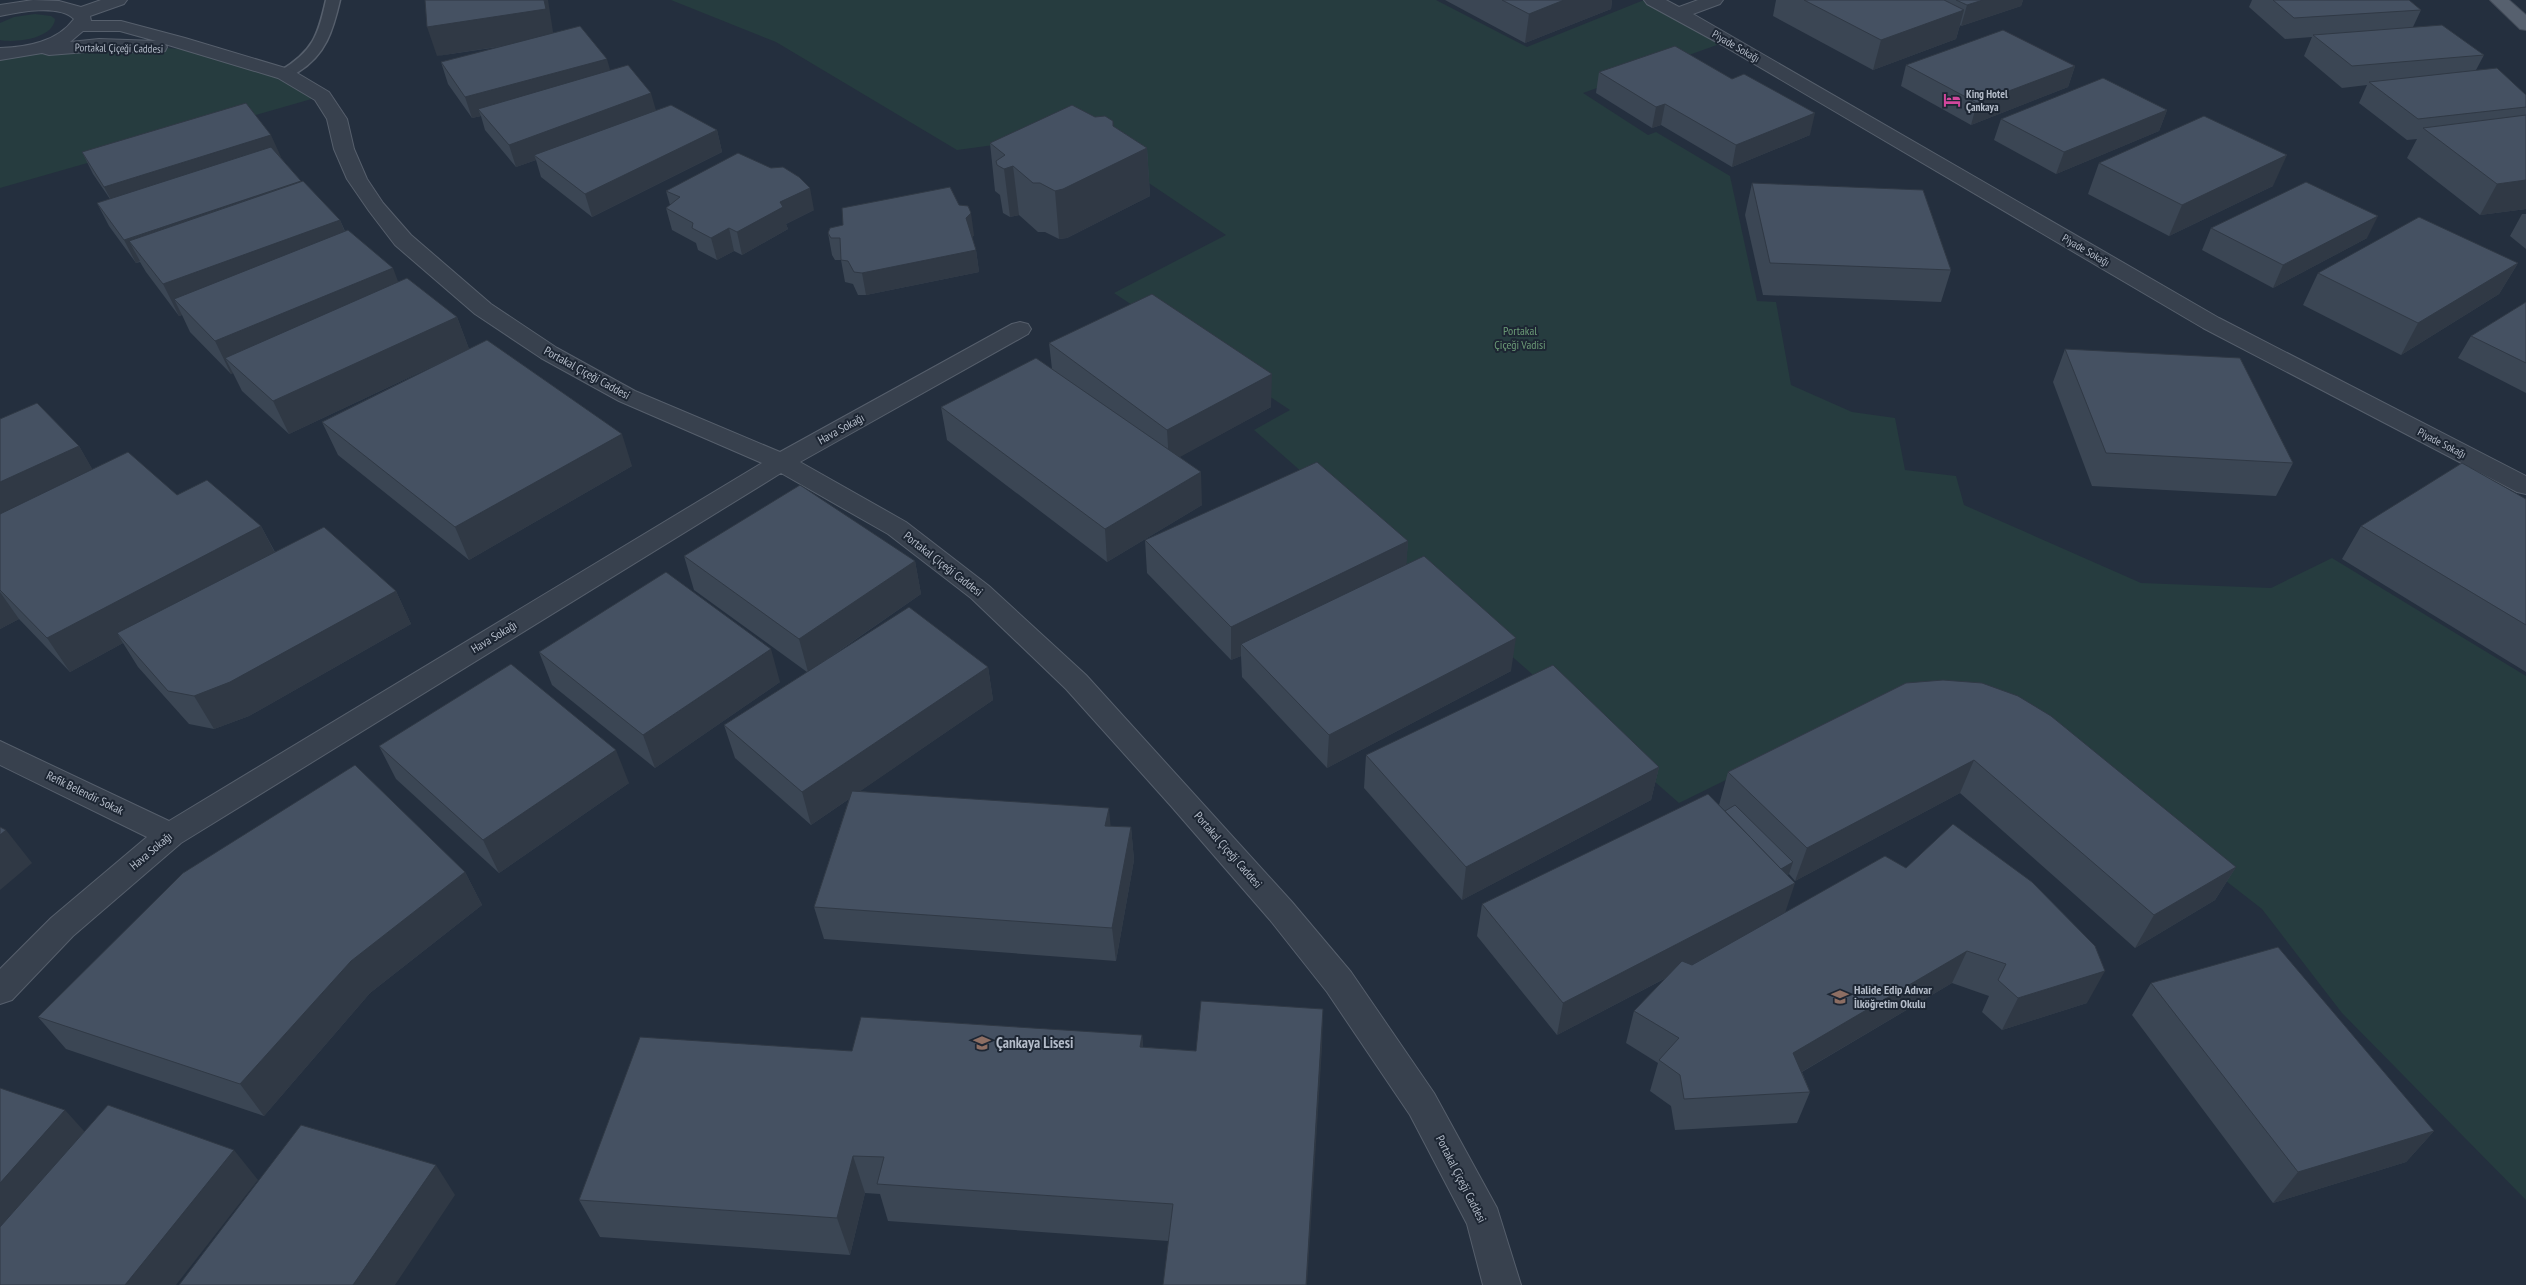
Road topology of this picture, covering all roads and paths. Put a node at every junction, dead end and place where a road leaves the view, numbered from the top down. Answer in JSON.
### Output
{"nodes":[{"id":1,"x":118,"y":0,"type":"edge"},
{"id":2,"x":333,"y":0,"type":"edge"},
{"id":3,"x":1653,"y":0,"type":"edge"},
{"id":4,"x":1714,"y":0,"type":"edge"},
{"id":5,"x":2499,"y":0,"type":"edge"},
{"id":6,"x":58,"y":2,"type":"edge"},
{"id":7,"x":0,"y":11,"type":"edge"},
{"id":8,"x":1678,"y":14,"type":"junction"},
{"id":9,"x":80,"y":19,"type":"junction"},
{"id":10,"x":2526,"y":25,"type":"edge"},
{"id":11,"x":30,"y":50,"type":"junction"},
{"id":12,"x":208,"y":51,"type":"junction"},
{"id":13,"x":0,"y":54,"type":"edge"},
{"id":14,"x":285,"y":74,"type":"junction"},
{"id":15,"x":1020,"y":329,"type":"dead end"},
{"id":16,"x":781,"y":462,"type":"junction"},
{"id":17,"x":2526,"y":486,"type":"edge"},
{"id":18,"x":0,"y":752,"type":"edge"},
{"id":19,"x":170,"y":834,"type":"junction"},
{"id":20,"x":0,"y":990,"type":"edge"},
{"id":21,"x":1502,"y":1285,"type":"edge"}],
"edges":[{"from":1,"to":9,"type":"street"},
{"from":2,"to":14,"type":"lane"},
{"from":3,"to":8,"type":"street","name":"Piyade Sokağı"},
{"from":4,"to":8,"type":"street"},
{"from":5,"to":10,"type":"main road"},
{"from":6,"to":7,"type":"street","name":"Portakal Çiçeği Caddesi"},
{"from":6,"to":9,"type":"street","name":"Portakal Çiçeği Caddesi"},
{"from":8,"to":17,"type":"street","name":"Piyade Sokağı"},
{"from":9,"to":11,"type":"street","name":"Portakal Çiçeği Caddesi"},
{"from":9,"to":12,"type":"street","name":"Portakal Çiçeği Caddesi"},
{"from":11,"to":12,"type":"street","name":"Portakal Çiçeği Caddesi"},
{"from":11,"to":13,"type":"street","name":"Portakal Çiçeği Caddesi"},
{"from":12,"to":14,"type":"street","name":"Portakal Çiçeği Caddesi"},
{"from":14,"to":16,"type":"street","name":"Portakal Çiçeği Caddesi"},
{"from":15,"to":16,"type":"street","name":"Hava Sokağı"},
{"from":16,"to":19,"type":"street","name":"Hava Sokağı"},
{"from":16,"to":21,"type":"street","name":"Portakal Çiçeği Caddesi"},
{"from":18,"to":19,"type":"street","name":"Refik Belendir Sokak"},
{"from":19,"to":20,"type":"street","name":"Hava Sokağı"}]}
